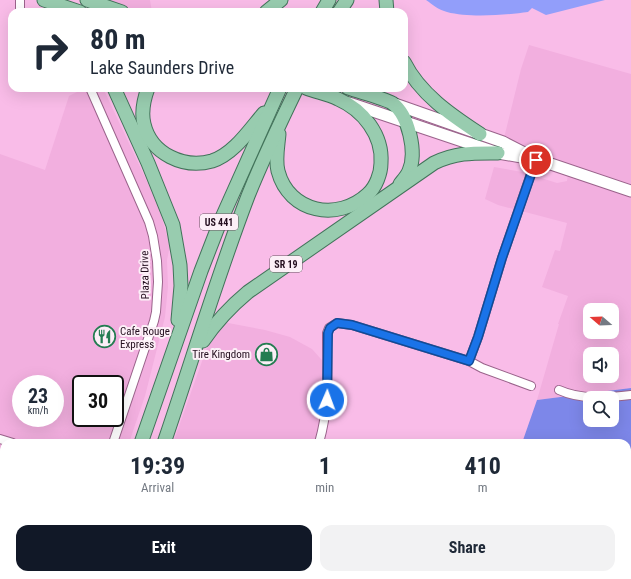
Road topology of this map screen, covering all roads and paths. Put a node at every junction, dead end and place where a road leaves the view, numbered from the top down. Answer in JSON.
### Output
{"nodes":[{"id":1,"x":44,"y":0,"type":"edge"},
{"id":2,"x":87,"y":0,"type":"edge"},
{"id":3,"x":281,"y":0,"type":"edge"},
{"id":4,"x":57,"y":8,"type":"edge"},
{"id":5,"x":68,"y":8,"type":"edge"},
{"id":6,"x":110,"y":8,"type":"edge"},
{"id":7,"x":271,"y":8,"type":"edge"},
{"id":8,"x":408,"y":69,"type":"edge"},
{"id":9,"x":92,"y":92,"type":"edge"},
{"id":10,"x":116,"y":92,"type":"edge"},
{"id":11,"x":123,"y":92,"type":"edge"},
{"id":12,"x":146,"y":92,"type":"edge"},
{"id":13,"x":278,"y":92,"type":"edge"},
{"id":14,"x":295,"y":92,"type":"edge"},
{"id":15,"x":317,"y":92,"type":"edge"},
{"id":16,"x":359,"y":92,"type":"edge"},
{"id":17,"x":339,"y":99,"type":"junction"},
{"id":18,"x":274,"y":101,"type":"junction"},
{"id":19,"x":391,"y":103,"type":"junction"},
{"id":20,"x":125,"y":111,"type":"junction"},
{"id":21,"x":405,"y":122,"type":"junction"},
{"id":22,"x":281,"y":123,"type":"junction"},
{"id":23,"x":480,"y":134,"type":"junction"},
{"id":24,"x":498,"y":153,"type":"junction"},
{"id":25,"x":536,"y":160,"type":"junction"},
{"id":26,"x":393,"y":191,"type":"junction"},
{"id":27,"x":631,"y":192,"type":"edge"},
{"id":28,"x":174,"y":347,"type":"junction"},
{"id":29,"x":194,"y":354,"type":"junction"},
{"id":30,"x":469,"y":361,"type":"junction"},
{"id":31,"x":531,"y":386,"type":"dead end"},
{"id":32,"x":559,"y":390,"type":"dead end"},
{"id":33,"x":631,"y":395,"type":"edge"},
{"id":34,"x":114,"y":439,"type":"edge"},
{"id":35,"x":142,"y":439,"type":"edge"},
{"id":36,"x":165,"y":439,"type":"edge"},
{"id":37,"x":320,"y":439,"type":"edge"}],
"edges":[{"from":1,"to":4,"type":"main road"},
{"from":1,"to":5,"type":"main road"},
{"from":2,"to":6,"type":"main road"},
{"from":3,"to":7,"type":"main road"},
{"from":8,"to":23,"type":"main road"},
{"from":9,"to":34,"type":"street","name":"Plaza Drive"},
{"from":10,"to":20,"type":"main road"},
{"from":11,"to":20,"type":"main road"},
{"from":12,"to":18,"type":"main road"},
{"from":13,"to":18,"type":"main road","number":"US 441"},
{"from":14,"to":22,"type":"main road","number":"US 441"},
{"from":15,"to":17,"type":"main road"},
{"from":16,"to":19,"type":"main road"},
{"from":17,"to":21,"type":"main road"},
{"from":17,"to":22,"type":"main road"},
{"from":18,"to":28,"type":"main road","number":"US 441"},
{"from":19,"to":21,"type":"main road","number":"SR 19"},
{"from":19,"to":23,"type":"main road"},
{"from":20,"to":28,"type":"main road"},
{"from":21,"to":24,"type":"main road"},
{"from":21,"to":26,"type":"main road","number":"SR 19"},
{"from":22,"to":29,"type":"main road","number":"US 441"},
{"from":23,"to":25,"type":"main road"},
{"from":24,"to":25,"type":"main road"},
{"from":24,"to":26,"type":"main road"},
{"from":25,"to":27,"type":"main road"},
{"from":25,"to":30,"type":"street"},
{"from":26,"to":29,"type":"main road","number":"SR 19"},
{"from":28,"to":35,"type":"main road","number":"US 441"},
{"from":29,"to":36,"type":"main road","number":"US 441"},
{"from":30,"to":31,"type":"street"},
{"from":30,"to":37,"type":"street"},
{"from":32,"to":33,"type":"street"}]}
